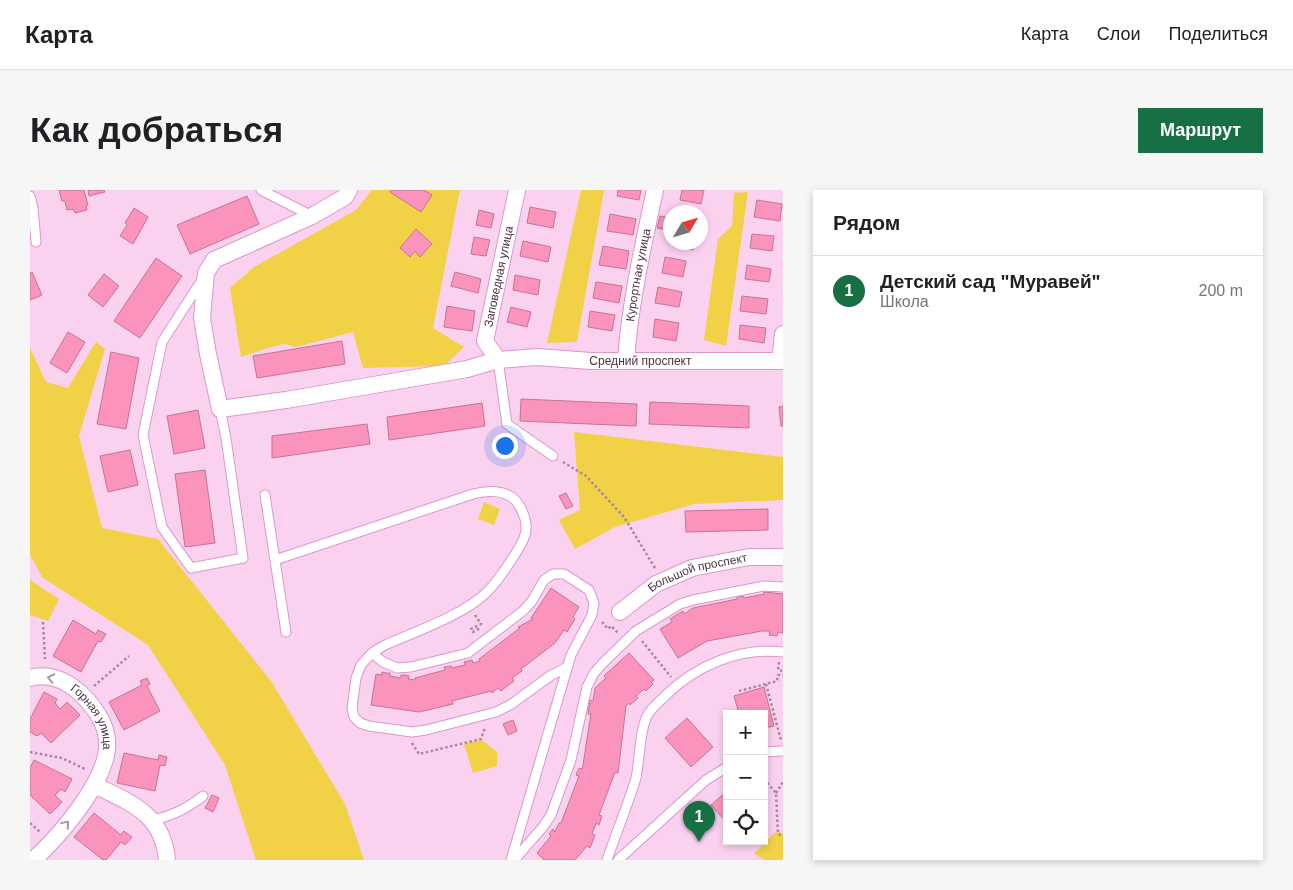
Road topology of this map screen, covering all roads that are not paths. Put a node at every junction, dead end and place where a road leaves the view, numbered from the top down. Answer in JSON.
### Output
{"nodes":[{"id":1,"x":261,"y":190,"type":"edge"},
{"id":2,"x":349,"y":190,"type":"edge"},
{"id":3,"x":517,"y":190,"type":"edge"},
{"id":4,"x":655,"y":190,"type":"edge"},
{"id":5,"x":30,"y":196,"type":"edge"},
{"id":6,"x":312,"y":216,"type":"junction"},
{"id":7,"x":36,"y":242,"type":"dead end"},
{"id":8,"x":206,"y":273,"type":"junction"},
{"id":9,"x":783,"y":334,"type":"edge"},
{"id":10,"x":498,"y":360,"type":"junction"},
{"id":11,"x":626,"y":360,"type":"junction"},
{"id":12,"x":781,"y":361,"type":"edge"},
{"id":13,"x":220,"y":409,"type":"junction"},
{"id":14,"x":553,"y":456,"type":"road end"},
{"id":15,"x":265,"y":495,"type":"dead end"},
{"id":16,"x":783,"y":558,"type":"edge"},
{"id":17,"x":275,"y":560,"type":"junction"},
{"id":18,"x":783,"y":587,"type":"edge"},
{"id":19,"x":620,"y":612,"type":"dead end"},
{"id":20,"x":286,"y":632,"type":"dead end"},
{"id":21,"x":372,"y":653,"type":"junction"},
{"id":22,"x":781,"y":656,"type":"edge"},
{"id":23,"x":567,"y":667,"type":"junction"},
{"id":24,"x":30,"y":678,"type":"edge"},
{"id":25,"x":782,"y":746,"type":"edge"},
{"id":26,"x":768,"y":751,"type":"edge"},
{"id":27,"x":723,"y":769,"type":"edge"},
{"id":28,"x":96,"y":781,"type":"junction"},
{"id":29,"x":203,"y":796,"type":"dead end"},
{"id":30,"x":153,"y":820,"type":"junction"},
{"id":31,"x":33,"y":860,"type":"edge"},
{"id":32,"x":167,"y":860,"type":"edge"},
{"id":33,"x":512,"y":860,"type":"edge"},
{"id":34,"x":607,"y":860,"type":"edge"},
{"id":35,"x":618,"y":860,"type":"edge"}],
"edges":[{"from":1,"to":6,"type":"lane"},
{"from":2,"to":6,"type":"street"},
{"from":3,"to":10,"type":"street","name":"Заповедная улица"},
{"from":4,"to":11,"type":"street","name":"Курортная улица"},
{"from":5,"to":7,"type":"lane"},
{"from":6,"to":8,"type":"street"},
{"from":8,"to":13,"type":"street"},
{"from":8,"to":13,"type":"lane"},
{"from":9,"to":12,"type":"street"},
{"from":10,"to":11,"type":"street","name":"Средний проспект"},
{"from":10,"to":13,"type":"street","name":"Средний проспект"},
{"from":10,"to":14,"type":"lane"},
{"from":11,"to":12,"type":"street","name":"Средний проспект"},
{"from":15,"to":17,"type":"lane"},
{"from":16,"to":19,"type":"street","name":"Большой проспект"},
{"from":17,"to":20,"type":"lane"},
{"from":17,"to":21,"type":"lane"},
{"from":18,"to":33,"type":"lane"},
{"from":21,"to":23,"type":"lane"},
{"from":21,"to":23,"type":"lane"},
{"from":22,"to":34,"type":"lane"},
{"from":23,"to":33,"type":"lane"},
{"from":28,"to":24,"type":"street","name":"Горная улица","one_way":true},
{"from":25,"to":26,"type":"lane"},
{"from":27,"to":35,"type":"lane"},
{"from":28,"to":30,"type":"street"},
{"from":31,"to":28,"type":"street","name":"Горная улица","one_way":true},
{"from":29,"to":30,"type":"lane"},
{"from":30,"to":32,"type":"street"}]}
